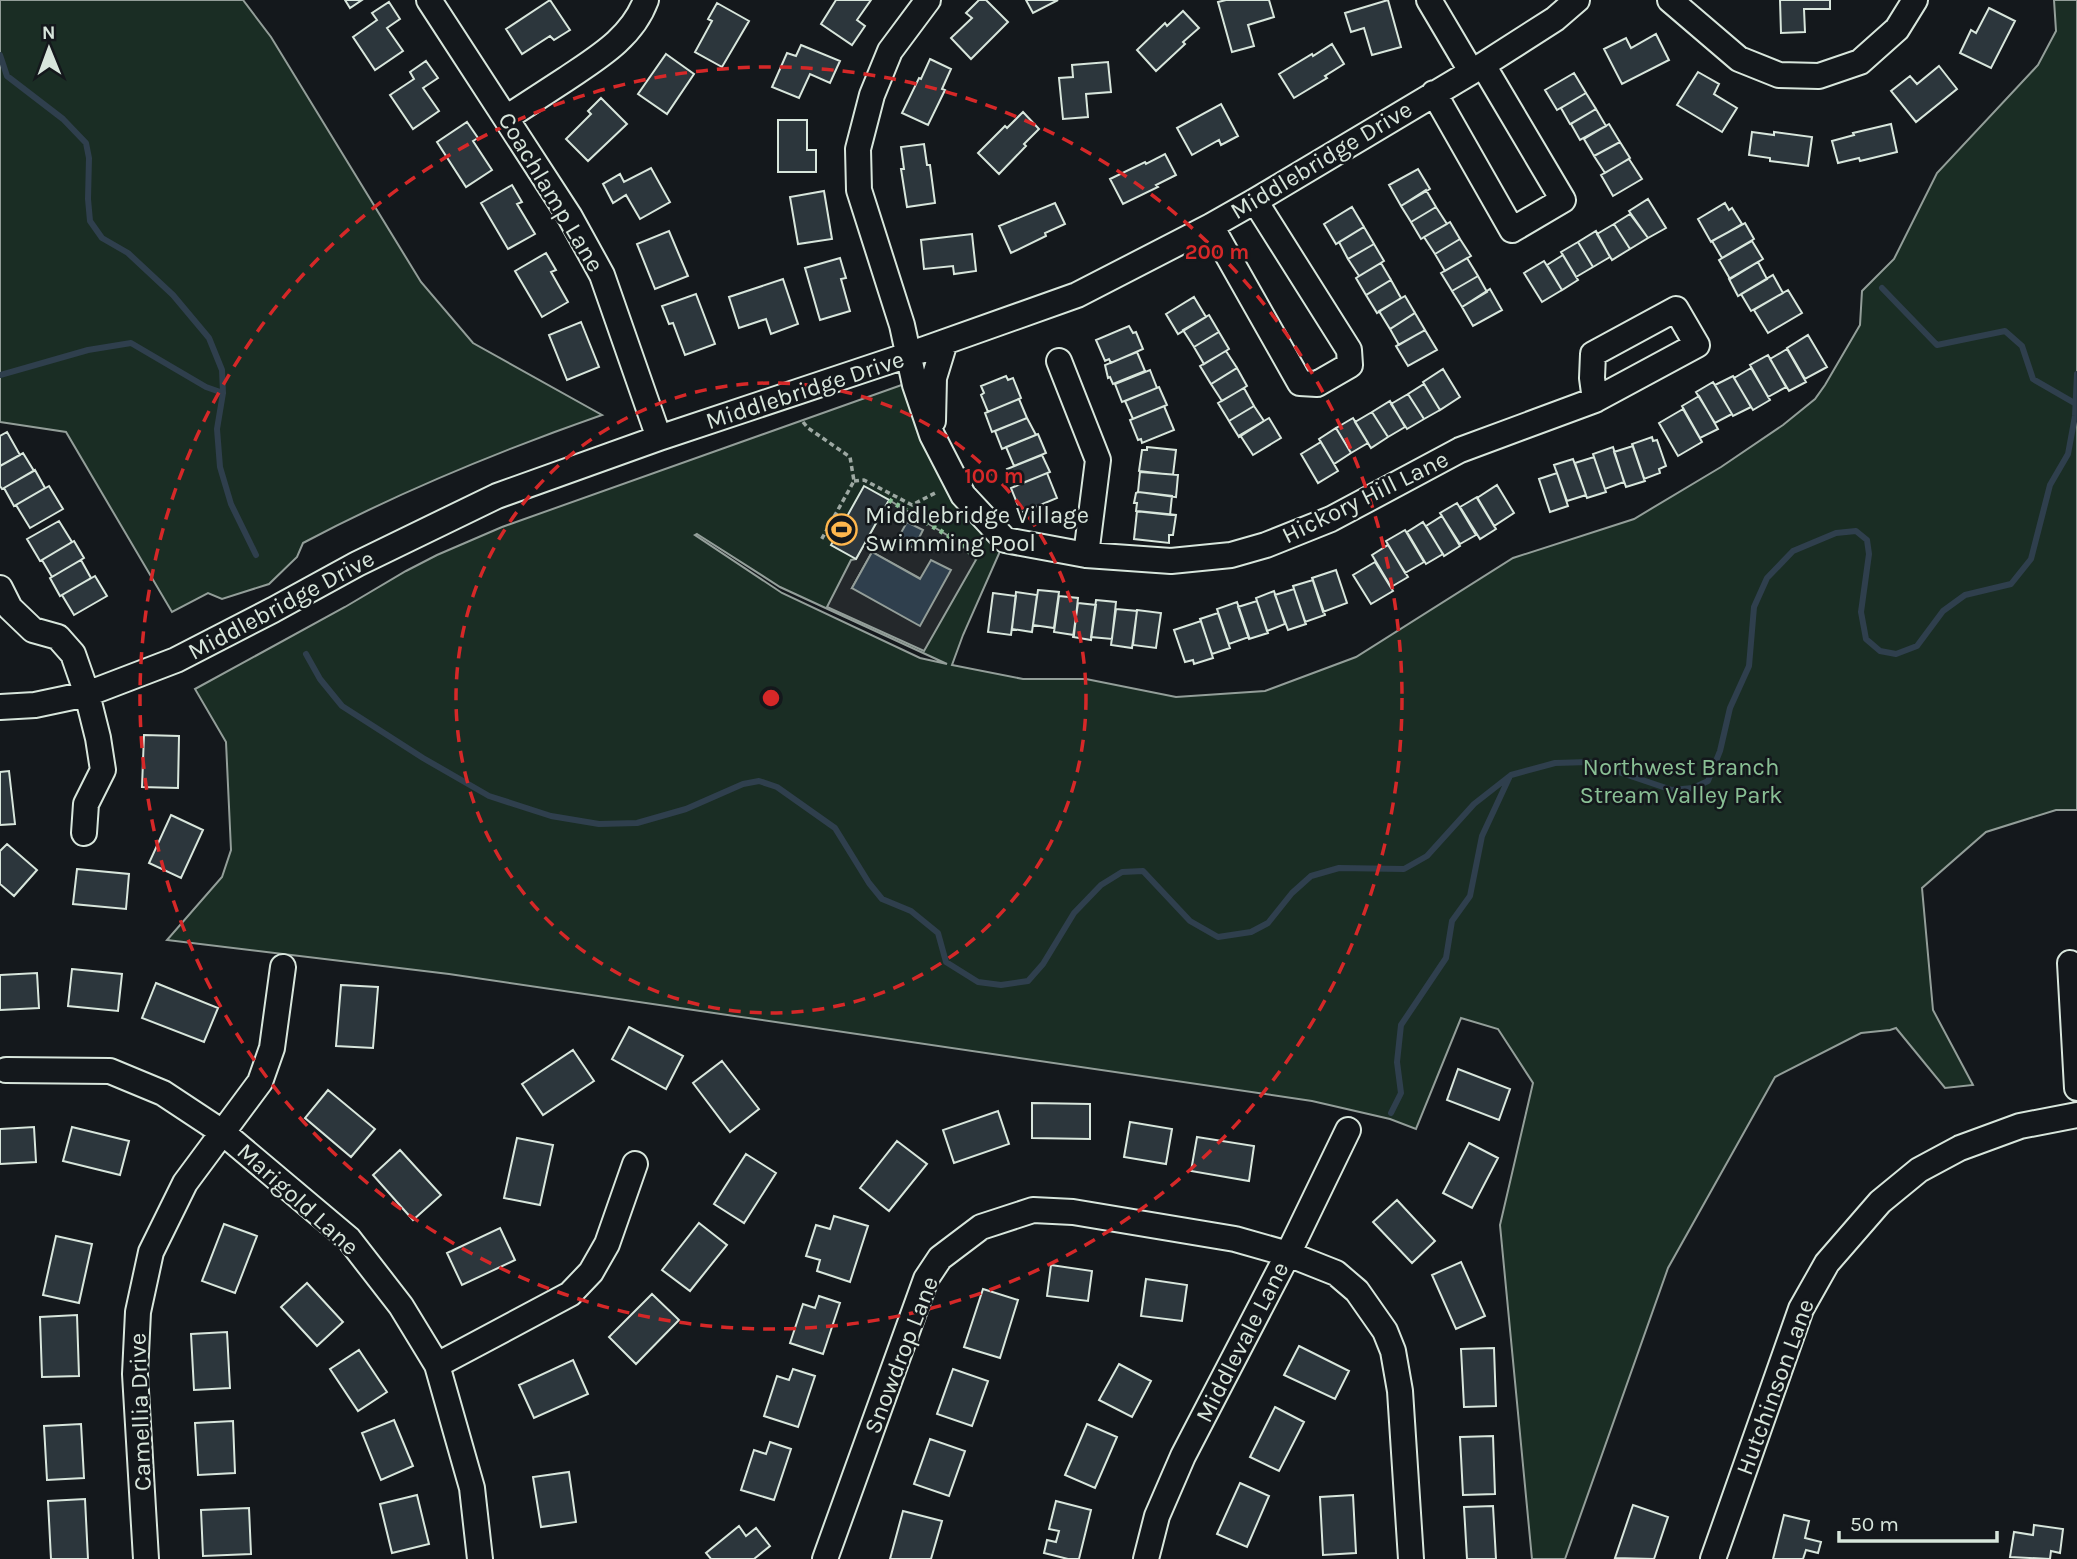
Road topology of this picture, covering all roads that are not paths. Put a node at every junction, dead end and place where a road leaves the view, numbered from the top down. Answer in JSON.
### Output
{"nodes":[{"id":1,"x":429,"y":0,"type":"edge"},
{"id":2,"x":646,"y":0,"type":"edge"},
{"id":3,"x":928,"y":0,"type":"edge"},
{"id":4,"x":1429,"y":0,"type":"edge"},
{"id":5,"x":1577,"y":0,"type":"edge"},
{"id":6,"x":1670,"y":0,"type":"edge"},
{"id":7,"x":1914,"y":0,"type":"edge"},
{"id":8,"x":1477,"y":68,"type":"junction"},
{"id":9,"x":1434,"y":93,"type":"junction"},
{"id":10,"x":506,"y":118,"type":"junction"},
{"id":11,"x":1255,"y":201,"type":"junction"},
{"id":12,"x":1211,"y":226,"type":"junction"},
{"id":13,"x":945,"y":342,"type":"junction"},
{"id":14,"x":908,"y":355,"type":"junction"},
{"id":15,"x":1059,"y":361,"type":"dead end"},
{"id":16,"x":1595,"y":400,"type":"dead end"},
{"id":17,"x":932,"y":435,"type":"junction"},
{"id":18,"x":659,"y":438,"type":"junction"},
{"id":19,"x":1086,"y":555,"type":"junction"},
{"id":20,"x":0,"y":588,"type":"edge"},
{"id":21,"x":87,"y":694,"type":"junction"},
{"id":22,"x":0,"y":707,"type":"edge"},
{"id":23,"x":84,"y":834,"type":"dead end"},
{"id":24,"x":2070,"y":963,"type":"dead end"},
{"id":25,"x":284,"y":967,"type":"dead end"},
{"id":26,"x":6,"y":1070,"type":"dead end"},
{"id":27,"x":2077,"y":1088,"type":"edge"},
{"id":28,"x":2077,"y":1115,"type":"edge"},
{"id":29,"x":1348,"y":1130,"type":"dead end"},
{"id":30,"x":222,"y":1132,"type":"junction"},
{"id":31,"x":635,"y":1164,"type":"dead end"},
{"id":32,"x":1288,"y":1254,"type":"junction"},
{"id":33,"x":437,"y":1365,"type":"junction"},
{"id":34,"x":146,"y":1559,"type":"edge"},
{"id":35,"x":480,"y":1559,"type":"edge"},
{"id":36,"x":825,"y":1559,"type":"edge"},
{"id":37,"x":1146,"y":1559,"type":"edge"},
{"id":38,"x":1411,"y":1559,"type":"edge"},
{"id":39,"x":1713,"y":1559,"type":"edge"}],
"edges":[{"from":1,"to":10,"type":"street","name":"Coachlamp Lane"},
{"from":2,"to":10,"type":"street"},
{"from":3,"to":14,"type":"street","name":"Hickory Hill Lane"},
{"from":4,"to":8,"type":"street"},
{"from":5,"to":8,"type":"street","name":"Middlebridge Drive"},
{"from":6,"to":7,"type":"street"},
{"from":8,"to":9,"type":"street","name":"Middlebridge Drive"},
{"from":8,"to":9,"type":"street"},
{"from":9,"to":11,"type":"street","name":"Middlebridge Drive"},
{"from":10,"to":18,"type":"street","name":"Coachlamp Lane"},
{"from":11,"to":12,"type":"street","name":"Middlebridge Drive"},
{"from":11,"to":12,"type":"street"},
{"from":12,"to":13,"type":"street","name":"Middlebridge Drive"},
{"from":13,"to":14,"type":"street","name":"Middlebridge Drive"},
{"from":13,"to":17,"type":"street"},
{"from":14,"to":17,"type":"street","name":"Hickory Hill Lane"},
{"from":14,"to":18,"type":"street","name":"Middlebridge Drive"},
{"from":15,"to":19,"type":"street"},
{"from":16,"to":19,"type":"street","name":"Hickory Hill Lane"},
{"from":17,"to":19,"type":"street","name":"Hickory Hill Lane"},
{"from":18,"to":21,"type":"street","name":"Middlebridge Drive"},
{"from":20,"to":21,"type":"street"},
{"from":21,"to":22,"type":"street","name":"Middlebridge Drive"},
{"from":21,"to":23,"type":"street"},
{"from":24,"to":27,"type":"street"},
{"from":25,"to":30,"type":"street","name":"Camellia Drive"},
{"from":26,"to":30,"type":"street","name":"Marigold Lane"},
{"from":28,"to":39,"type":"street","name":"Hutchinson Lane"},
{"from":29,"to":32,"type":"street","name":"Middlevale Lane"},
{"from":30,"to":33,"type":"street","name":"Marigold Lane"},
{"from":30,"to":34,"type":"street","name":"Camellia Drive"},
{"from":31,"to":33,"type":"street"},
{"from":32,"to":36,"type":"street","name":"Snowdrop Lane"},
{"from":32,"to":37,"type":"street","name":"Middlevale Lane"},
{"from":32,"to":38,"type":"street","name":"Snowdrop Lane"},
{"from":33,"to":35,"type":"street","name":"Marigold Lane"}]}
